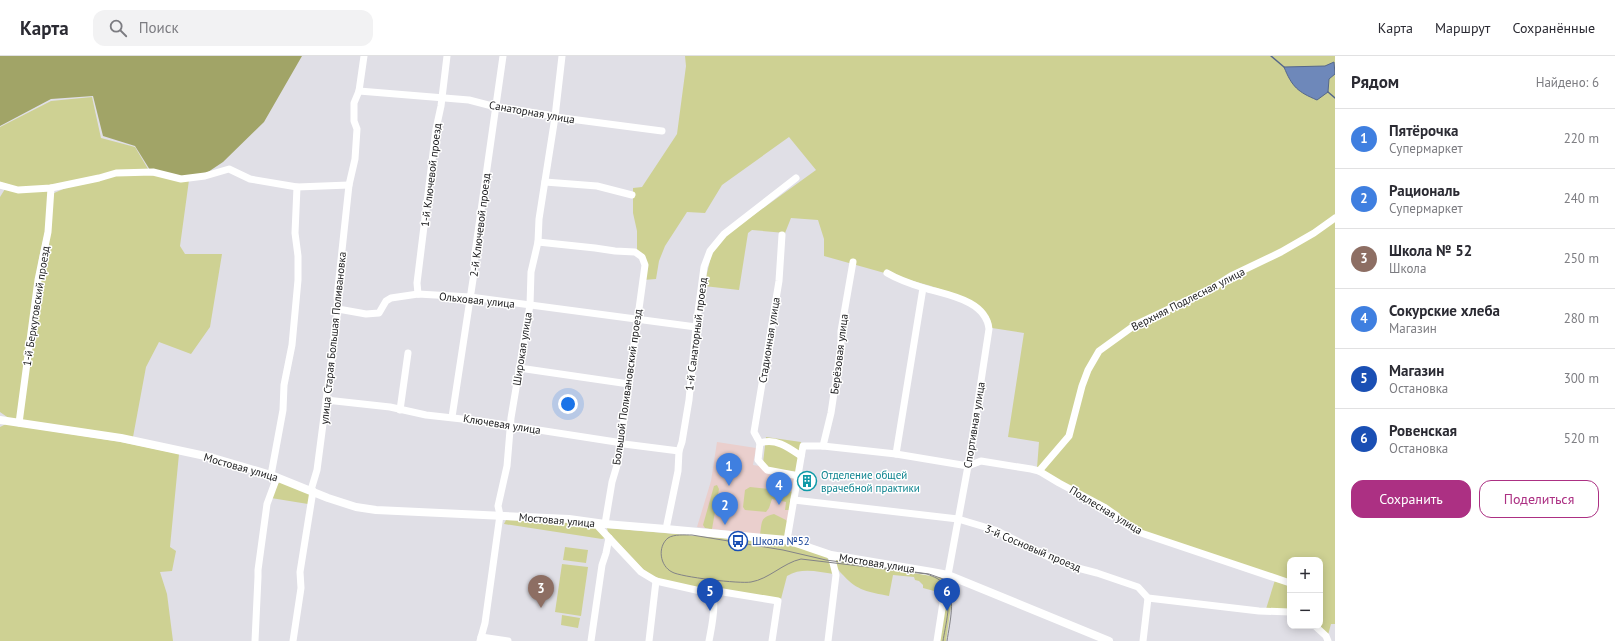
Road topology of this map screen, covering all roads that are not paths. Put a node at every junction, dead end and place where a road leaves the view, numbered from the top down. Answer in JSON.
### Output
{"nodes":[{"id":1,"x":364,"y":56,"type":"edge"},
{"id":2,"x":447,"y":56,"type":"edge"},
{"id":3,"x":503,"y":56,"type":"edge"},
{"id":4,"x":562,"y":56,"type":"edge"},
{"id":5,"x":360,"y":91,"type":"junction"},
{"id":6,"x":441,"y":97,"type":"junction"},
{"id":7,"x":496,"y":107,"type":"junction"},
{"id":8,"x":555,"y":118,"type":"junction"},
{"id":9,"x":662,"y":131,"type":"dead end"},
{"id":10,"x":796,"y":178,"type":"dead end"},
{"id":11,"x":545,"y":182,"type":"junction"},
{"id":12,"x":0,"y":185,"type":"edge"},
{"id":13,"x":349,"y":185,"type":"junction"},
{"id":14,"x":297,"y":187,"type":"junction"},
{"id":15,"x":51,"y":188,"type":"junction"},
{"id":16,"x":632,"y":195,"type":"dead end"},
{"id":17,"x":1335,"y":218,"type":"edge"},
{"id":18,"x":782,"y":235,"type":"dead end"},
{"id":19,"x":538,"y":242,"type":"junction"},
{"id":20,"x":853,"y":262,"type":"dead end"},
{"id":21,"x":887,"y":273,"type":"dead end"},
{"id":22,"x":923,"y":288,"type":"junction"},
{"id":23,"x":418,"y":294,"type":"junction"},
{"id":24,"x":470,"y":298,"type":"junction"},
{"id":25,"x":530,"y":304,"type":"junction"},
{"id":26,"x":338,"y":309,"type":"junction"},
{"id":27,"x":637,"y":320,"type":"junction"},
{"id":28,"x":696,"y":327,"type":"junction"},
{"id":29,"x":408,"y":353,"type":"dead end"},
{"id":30,"x":519,"y":368,"type":"junction"},
{"id":31,"x":629,"y":384,"type":"junction"},
{"id":32,"x":326,"y":400,"type":"junction"},
{"id":33,"x":400,"y":410,"type":"junction"},
{"id":34,"x":452,"y":417,"type":"junction"},
{"id":35,"x":0,"y":420,"type":"edge"},
{"id":36,"x":19,"y":423,"type":"junction"},
{"id":37,"x":511,"y":426,"type":"junction"},
{"id":38,"x":620,"y":443,"type":"junction"},
{"id":39,"x":760,"y":444,"type":"junction"},
{"id":40,"x":823,"y":446,"type":"junction"},
{"id":41,"x":679,"y":451,"type":"junction"},
{"id":42,"x":896,"y":454,"type":"junction"},
{"id":43,"x":801,"y":456,"type":"junction"},
{"id":44,"x":968,"y":466,"type":"junction"},
{"id":45,"x":1039,"y":471,"type":"junction"},
{"id":46,"x":274,"y":476,"type":"junction"},
{"id":47,"x":798,"y":476,"type":"junction"},
{"id":48,"x":312,"y":490,"type":"junction"},
{"id":49,"x":794,"y":500,"type":"junction"},
{"id":50,"x":500,"y":515,"type":"junction"},
{"id":51,"x":958,"y":519,"type":"junction"},
{"id":52,"x":595,"y":523,"type":"junction"},
{"id":53,"x":605,"y":524,"type":"junction"},
{"id":54,"x":666,"y":529,"type":"junction"},
{"id":55,"x":609,"y":538,"type":"junction"},
{"id":56,"x":787,"y":540,"type":"junction"},
{"id":57,"x":831,"y":555,"type":"junction"},
{"id":58,"x":948,"y":576,"type":"junction"},
{"id":59,"x":656,"y":581,"type":"junction"},
{"id":60,"x":1287,"y":582,"type":"edge"},
{"id":61,"x":708,"y":593,"type":"junction"},
{"id":62,"x":1148,"y":598,"type":"junction"},
{"id":63,"x":1287,"y":612,"type":"edge"},
{"id":64,"x":1318,"y":629,"type":"edge"},
{"id":65,"x":481,"y":639,"type":"edge"},
{"id":66,"x":255,"y":641,"type":"edge"},
{"id":67,"x":293,"y":641,"type":"edge"},
{"id":68,"x":508,"y":641,"type":"edge"},
{"id":69,"x":591,"y":641,"type":"edge"},
{"id":70,"x":649,"y":641,"type":"edge"},
{"id":71,"x":709,"y":641,"type":"edge"},
{"id":72,"x":772,"y":641,"type":"edge"},
{"id":73,"x":828,"y":641,"type":"edge"},
{"id":74,"x":937,"y":641,"type":"edge"},
{"id":75,"x":1109,"y":641,"type":"edge"},
{"id":76,"x":1143,"y":641,"type":"edge"},
{"id":77,"x":1328,"y":641,"type":"edge"}],
"edges":[{"from":1,"to":5,"type":"street","name":"улица Старая Большая Поливановка"},
{"from":2,"to":6,"type":"street","name":"1-й Ключевой проезд"},
{"from":3,"to":7,"type":"street","name":"2-й Ключевой проезд"},
{"from":4,"to":8,"type":"street","name":"Широкая улица"},
{"from":5,"to":6,"type":"street","name":"Санаторная улица"},
{"from":5,"to":13,"type":"street","name":"улица Старая Большая Поливановка"},
{"from":6,"to":7,"type":"street","name":"Санаторная улица"},
{"from":6,"to":23,"type":"street","name":"1-й Ключевой проезд"},
{"from":7,"to":8,"type":"street","name":"Санаторная улица"},
{"from":7,"to":24,"type":"street","name":"2-й Ключевой проезд"},
{"from":8,"to":9,"type":"street","name":"Санаторная улица"},
{"from":8,"to":11,"type":"street","name":"Широкая улица"},
{"from":10,"to":28,"type":"street","name":"1-й Санаторный проезд"},
{"from":11,"to":16,"type":"street"},
{"from":11,"to":19,"type":"street","name":"Широкая улица"},
{"from":12,"to":15,"type":"street"},
{"from":13,"to":14,"type":"street"},
{"from":13,"to":26,"type":"street","name":"улица Старая Большая Поливановка"},
{"from":14,"to":15,"type":"street"},
{"from":14,"to":46,"type":"street"},
{"from":15,"to":36,"type":"street","name":"1-й Беркутовский проезд"},
{"from":17,"to":45,"type":"street","name":"Верхняя Подлесная улица"},
{"from":18,"to":39,"type":"street","name":"Стадионная улица"},
{"from":19,"to":25,"type":"street","name":"Широкая улица"},
{"from":19,"to":27,"type":"street","name":"Большой Поливановский проезд"},
{"from":20,"to":40,"type":"street","name":"Берёзовая улица"},
{"from":21,"to":22,"type":"street","name":"Спортивная улица"},
{"from":22,"to":42,"type":"street"},
{"from":22,"to":44,"type":"street","name":"Спортивная улица"},
{"from":23,"to":24,"type":"street","name":"Ольховая улица"},
{"from":23,"to":26,"type":"street","name":"Ольховая улица"},
{"from":24,"to":25,"type":"street","name":"Ольховая улица"},
{"from":24,"to":34,"type":"street","name":"2-й Ключевой проезд"},
{"from":25,"to":27,"type":"street","name":"Ольховая улица"},
{"from":25,"to":30,"type":"street","name":"Широкая улица"},
{"from":26,"to":32,"type":"street","name":"улица Старая Большая Поливановка"},
{"from":27,"to":28,"type":"street","name":"Ольховая улица"},
{"from":27,"to":31,"type":"street","name":"Большой Поливановский проезд"},
{"from":28,"to":41,"type":"street","name":"1-й Санаторный проезд"},
{"from":29,"to":33,"type":"street"},
{"from":30,"to":31,"type":"street"},
{"from":30,"to":37,"type":"street","name":"Широкая улица"},
{"from":31,"to":38,"type":"street","name":"Большой Поливановский проезд"},
{"from":32,"to":33,"type":"street","name":"Ключевая улица"},
{"from":32,"to":48,"type":"street","name":"улица Старая Большая Поливановка"},
{"from":33,"to":34,"type":"street","name":"Ключевая улица"},
{"from":34,"to":37,"type":"street","name":"Ключевая улица"},
{"from":35,"to":36,"type":"street","name":"Мостовая улица"},
{"from":36,"to":46,"type":"street","name":"Мостовая улица"},
{"from":37,"to":38,"type":"street","name":"Ключевая улица"},
{"from":37,"to":50,"type":"street","name":"Широкая улица"},
{"from":38,"to":41,"type":"street","name":"Ключевая улица"},
{"from":38,"to":53,"type":"street","name":"Большой Поливановский проезд"},
{"from":39,"to":43,"type":"street"},
{"from":39,"to":47,"type":"street","name":"Стадионная улица"},
{"from":40,"to":42,"type":"street","name":"Подлесная улица"},
{"from":40,"to":43,"type":"street","name":"Подлесная улица"},
{"from":41,"to":54,"type":"street","name":"1-й Санаторный проезд"},
{"from":42,"to":44,"type":"street","name":"Подлесная улица"},
{"from":43,"to":47,"type":"street"},
{"from":44,"to":45,"type":"street","name":"Подлесная улица"},
{"from":44,"to":51,"type":"street","name":"Спортивная улица"},
{"from":45,"to":60,"type":"street","name":"Подлесная улица"},
{"from":46,"to":48,"type":"street","name":"Мостовая улица"},
{"from":46,"to":66,"type":"street"},
{"from":47,"to":49,"type":"street"},
{"from":48,"to":50,"type":"street","name":"Мостовая улица"},
{"from":48,"to":67,"type":"street","name":"улица Старая Большая Поливановка"},
{"from":49,"to":51,"type":"street","name":"3-й Сосновый проезд"},
{"from":49,"to":56,"type":"street"},
{"from":50,"to":52,"type":"street","name":"Мостовая улица"},
{"from":50,"to":65,"type":"street","name":"Широкая улица"},
{"from":51,"to":58,"type":"street","name":"Спортивная улица"},
{"from":51,"to":62,"type":"street","name":"3-й Сосновый проезд"},
{"from":52,"to":53,"type":"street","name":"Мостовая улица"},
{"from":52,"to":55,"type":"street"},
{"from":53,"to":54,"type":"street","name":"Мостовая улица"},
{"from":54,"to":56,"type":"street","name":"Мостовая улица"},
{"from":55,"to":59,"type":"street"},
{"from":55,"to":69,"type":"street"},
{"from":56,"to":57,"type":"street","name":"Мостовая улица"},
{"from":57,"to":58,"type":"street","name":"Мостовая улица"},
{"from":57,"to":73,"type":"street"},
{"from":58,"to":74,"type":"street","name":"Спортивная улица"},
{"from":58,"to":75,"type":"street","name":"Мостовая улица"},
{"from":59,"to":61,"type":"street"},
{"from":59,"to":70,"type":"street"},
{"from":61,"to":71,"type":"street"},
{"from":61,"to":72,"type":"street"},
{"from":62,"to":63,"type":"street"},
{"from":62,"to":76,"type":"street"},
{"from":64,"to":77,"type":"street"},
{"from":65,"to":68,"type":"street"}]}
